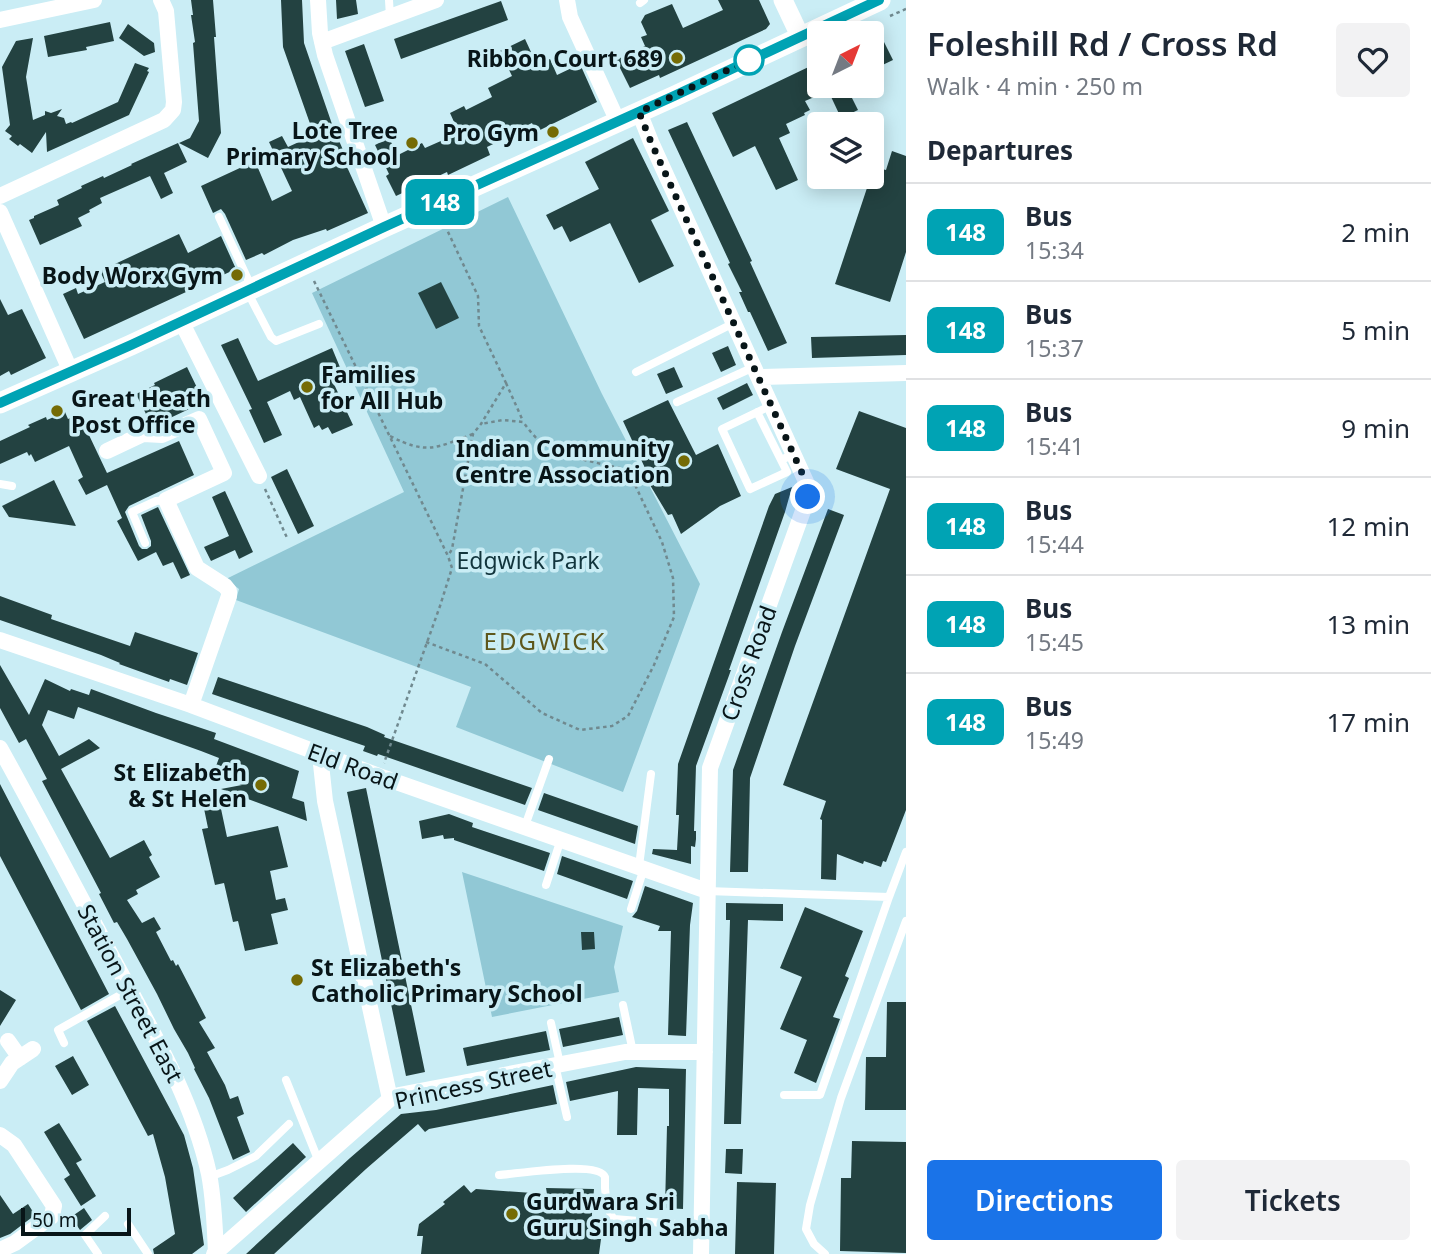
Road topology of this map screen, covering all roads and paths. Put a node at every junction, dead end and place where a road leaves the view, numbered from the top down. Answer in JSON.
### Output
{"nodes":[{"id":1,"x":94,"y":0,"type":"edge"},
{"id":2,"x":161,"y":0,"type":"edge"},
{"id":3,"x":318,"y":0,"type":"edge"},
{"id":4,"x":389,"y":0,"type":"edge"},
{"id":5,"x":436,"y":0,"type":"edge"},
{"id":6,"x":567,"y":0,"type":"edge"},
{"id":7,"x":783,"y":0,"type":"edge"},
{"id":8,"x":880,"y":0,"type":"edge"},
{"id":9,"x":390,"y":17,"type":"junction"},
{"id":10,"x":0,"y":20,"type":"edge"},
{"id":11,"x":800,"y":36,"type":"junction"},
{"id":12,"x":322,"y":42,"type":"junction"},
{"id":13,"x":639,"y":112,"type":"junction"},
{"id":14,"x":618,"y":122,"type":"junction"},
{"id":15,"x":0,"y":196,"type":"edge"},
{"id":16,"x":435,"y":204,"type":"junction"},
{"id":17,"x":0,"y":212,"type":"edge"},
{"id":18,"x":219,"y":217,"type":"dead end"},
{"id":19,"x":384,"y":227,"type":"junction"},
{"id":20,"x":306,"y":263,"type":"junction"},
{"id":21,"x":249,"y":290,"type":"junction"},
{"id":22,"x":181,"y":321,"type":"junction"},
{"id":23,"x":734,"y":323,"type":"junction"},
{"id":24,"x":319,"y":324,"type":"dead end"},
{"id":25,"x":71,"y":372,"type":"junction"},
{"id":26,"x":636,"y":372,"type":"dead end"},
{"id":27,"x":757,"y":372,"type":"junction"},
{"id":28,"x":906,"y":373,"type":"edge"},
{"id":29,"x":506,"y":383,"type":"junction"},
{"id":30,"x":677,"y":402,"type":"dead end"},
{"id":31,"x":0,"y":403,"type":"edge"},
{"id":32,"x":765,"y":409,"type":"junction"},
{"id":33,"x":523,"y":422,"type":"junction"},
{"id":34,"x":481,"y":424,"type":"junction"},
{"id":35,"x":473,"y":434,"type":"junction"},
{"id":36,"x":389,"y":435,"type":"junction"},
{"id":37,"x":107,"y":451,"type":"dead end"},
{"id":38,"x":787,"y":457,"type":"junction"},
{"id":39,"x":259,"y":476,"type":"joint"},
{"id":40,"x":0,"y":484,"type":"edge"},
{"id":41,"x":12,"y":486,"type":"dead end"},
{"id":42,"x":166,"y":500,"type":"junction"},
{"id":43,"x":288,"y":540,"type":"dead end"},
{"id":44,"x":145,"y":543,"type":"dead end"},
{"id":45,"x":448,"y":556,"type":"junction"},
{"id":46,"x":0,"y":640,"type":"edge"},
{"id":47,"x":426,"y":642,"type":"junction"},
{"id":48,"x":191,"y":705,"type":"junction"},
{"id":49,"x":0,"y":748,"type":"edge"},
{"id":50,"x":320,"y":755,"type":"junction"},
{"id":51,"x":549,"y":759,"type":"dead end"},
{"id":52,"x":650,"y":774,"type":"dead end"},
{"id":53,"x":379,"y":776,"type":"junction"},
{"id":54,"x":526,"y":826,"type":"junction"},
{"id":55,"x":561,"y":839,"type":"junction"},
{"id":56,"x":906,"y":852,"type":"edge"},
{"id":57,"x":641,"y":867,"type":"junction"},
{"id":58,"x":546,"y":886,"type":"dead end"},
{"id":59,"x":707,"y":891,"type":"junction"},
{"id":60,"x":889,"y":897,"type":"junction"},
{"id":61,"x":631,"y":909,"type":"dead end"},
{"id":62,"x":906,"y":921,"type":"edge"},
{"id":63,"x":130,"y":990,"type":"junction"},
{"id":64,"x":623,"y":1005,"type":"dead end"},
{"id":65,"x":551,"y":1023,"type":"dead end"},
{"id":66,"x":8,"y":1041,"type":"dead end"},
{"id":67,"x":64,"y":1043,"type":"dead end"},
{"id":68,"x":634,"y":1052,"type":"junction"},
{"id":69,"x":705,"y":1052,"type":"junction"},
{"id":70,"x":558,"y":1065,"type":"junction"},
{"id":71,"x":286,"y":1080,"type":"dead end"},
{"id":72,"x":0,"y":1081,"type":"edge"},
{"id":73,"x":785,"y":1094,"type":"dead end"},
{"id":74,"x":390,"y":1099,"type":"junction"},
{"id":75,"x":567,"y":1117,"type":"dead end"},
{"id":76,"x":289,"y":1124,"type":"dead end"},
{"id":77,"x":0,"y":1135,"type":"edge"},
{"id":78,"x":319,"y":1162,"type":"junction"},
{"id":79,"x":499,"y":1175,"type":"dead end"},
{"id":80,"x":209,"y":1177,"type":"junction"},
{"id":81,"x":106,"y":1216,"type":"dead end"},
{"id":82,"x":128,"y":1224,"type":"dead end"},
{"id":83,"x":701,"y":1226,"type":"junction"},
{"id":84,"x":0,"y":1250,"type":"edge"},
{"id":85,"x":98,"y":1254,"type":"edge"},
{"id":86,"x":148,"y":1254,"type":"edge"},
{"id":87,"x":215,"y":1254,"type":"edge"},
{"id":88,"x":701,"y":1254,"type":"edge"},
{"id":89,"x":825,"y":1254,"type":"edge"}],
"edges":[{"from":1,"to":10,"type":"street"},
{"from":2,"to":15,"type":"street"},
{"from":3,"to":12,"type":"street"},
{"from":4,"to":9,"type":"lane"},
{"from":5,"to":9,"type":"street"},
{"from":6,"to":14,"type":"street"},
{"from":7,"to":11,"type":"street"},
{"from":8,"to":11,"type":"main road"},
{"from":9,"to":12,"type":"street"},
{"from":11,"to":13,"type":"main road"},
{"from":12,"to":19,"type":"street"},
{"from":13,"to":14,"type":"main road"},
{"from":13,"to":23,"type":"street","name":"Cross Road"},
{"from":14,"to":16,"type":"main road"},
{"from":16,"to":19,"type":"main road"},
{"from":16,"to":29,"type":"path"},
{"from":17,"to":25,"type":"street"},
{"from":18,"to":21,"type":"lane"},
{"from":19,"to":20,"type":"main road"},
{"from":20,"to":21,"type":"main road"},
{"from":20,"to":36,"type":"path"},
{"from":21,"to":22,"type":"main road"},
{"from":21,"to":24,"type":"lane"},
{"from":22,"to":25,"type":"main road"},
{"from":22,"to":39,"type":"street"},
{"from":23,"to":26,"type":"lane"},
{"from":23,"to":27,"type":"street","name":"Cross Road"},
{"from":25,"to":31,"type":"main road"},
{"from":27,"to":28,"type":"street"},
{"from":27,"to":30,"type":"lane"},
{"from":27,"to":32,"type":"street","name":"Cross Road"},
{"from":29,"to":33,"type":"path"},
{"from":29,"to":34,"type":"path"},
{"from":32,"to":38,"type":"street","name":"Cross Road"},
{"from":32,"to":38,"type":"lane"},
{"from":33,"to":34,"type":"path"},
{"from":33,"to":47,"type":"path"},
{"from":34,"to":35,"type":"path"},
{"from":35,"to":36,"type":"path"},
{"from":35,"to":45,"type":"path"},
{"from":36,"to":45,"type":"path"},
{"from":37,"to":42,"type":"street"},
{"from":38,"to":59,"type":"street","name":"Cross Road"},
{"from":39,"to":43,"type":"path"},
{"from":40,"to":41,"type":"lane"},
{"from":42,"to":44,"type":"lane"},
{"from":42,"to":48,"type":"street"},
{"from":45,"to":47,"type":"path"},
{"from":46,"to":48,"type":"street","name":"Eld Road"},
{"from":47,"to":53,"type":"path"},
{"from":48,"to":50,"type":"street","name":"Eld Road"},
{"from":49,"to":63,"type":"street","name":"Station Street East"},
{"from":50,"to":53,"type":"street","name":"Eld Road"},
{"from":50,"to":74,"type":"street"},
{"from":51,"to":54,"type":"lane"},
{"from":52,"to":57,"type":"lane"},
{"from":53,"to":54,"type":"street","name":"Eld Road"},
{"from":54,"to":55,"type":"street","name":"Eld Road"},
{"from":55,"to":57,"type":"street","name":"Eld Road"},
{"from":55,"to":58,"type":"lane"},
{"from":56,"to":60,"type":"lane"},
{"from":57,"to":59,"type":"street","name":"Eld Road"},
{"from":57,"to":61,"type":"lane"},
{"from":59,"to":60,"type":"lane"},
{"from":59,"to":69,"type":"street","name":"Cross Road"},
{"from":60,"to":73,"type":"lane"},
{"from":62,"to":89,"type":"lane"},
{"from":63,"to":67,"type":"lane"},
{"from":63,"to":80,"type":"street","name":"Station Street East"},
{"from":64,"to":68,"type":"lane"},
{"from":65,"to":70,"type":"lane"},
{"from":66,"to":72,"type":"street"},
{"from":68,"to":69,"type":"street","name":"Princess Street"},
{"from":68,"to":70,"type":"street","name":"Princess Street"},
{"from":69,"to":83,"type":"street","name":"Cross Road"},
{"from":70,"to":74,"type":"street","name":"Princess Street"},
{"from":70,"to":75,"type":"lane"},
{"from":71,"to":78,"type":"lane"},
{"from":74,"to":78,"type":"street","name":"Princess Street"},
{"from":76,"to":80,"type":"lane"},
{"from":77,"to":84,"type":"street"},
{"from":78,"to":87,"type":"street","name":"Princess Street"},
{"from":79,"to":83,"type":"lane"},
{"from":80,"to":87,"type":"street","name":"Station Street East"},
{"from":81,"to":85,"type":"lane"},
{"from":82,"to":86,"type":"lane"},
{"from":83,"to":88,"type":"street","name":"Cross Road"}]}
